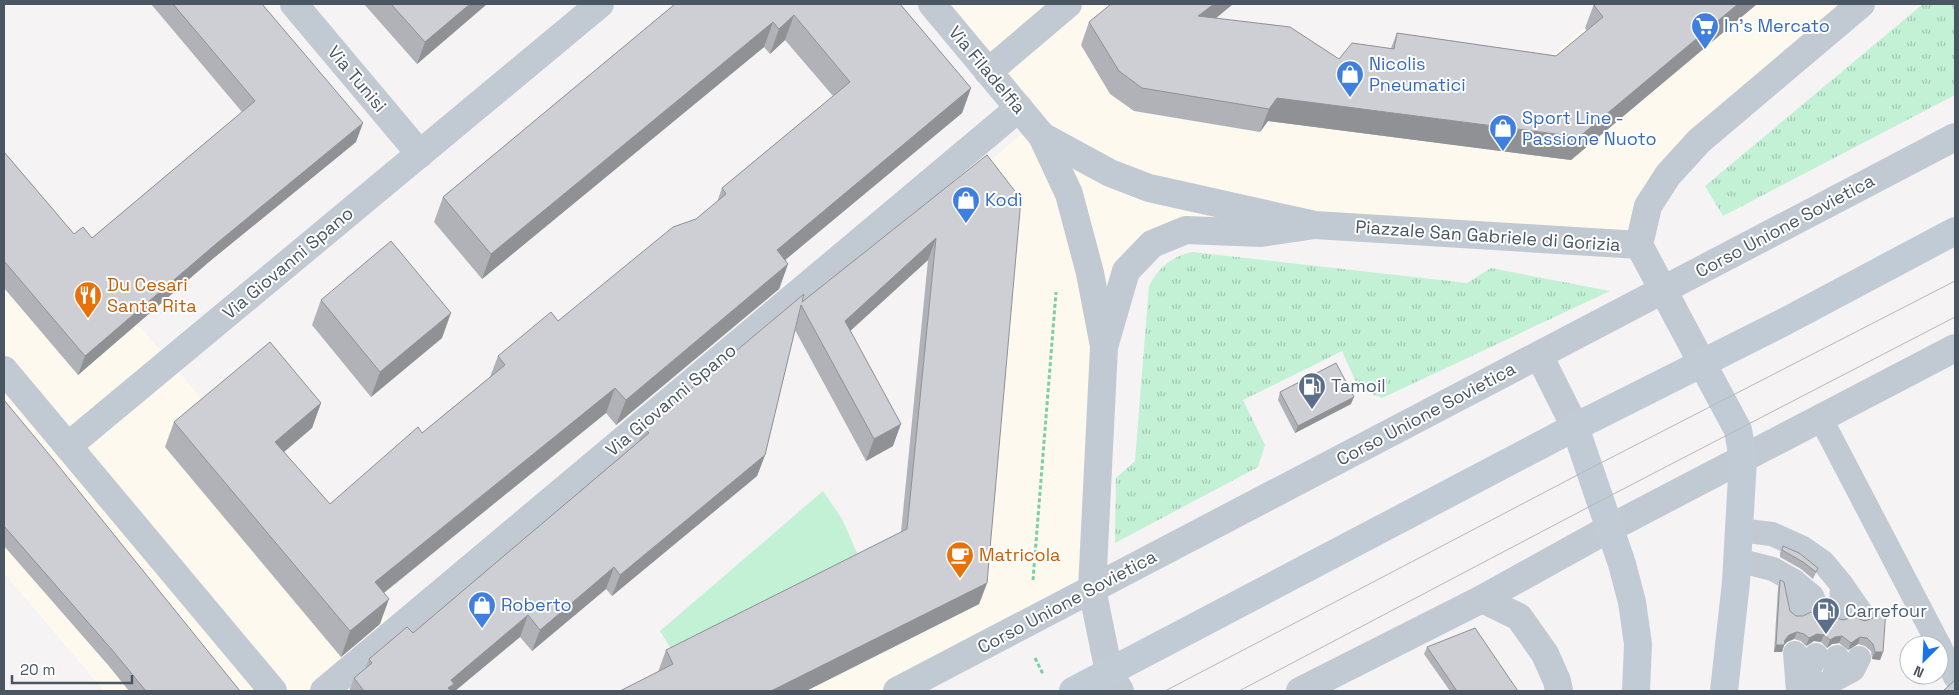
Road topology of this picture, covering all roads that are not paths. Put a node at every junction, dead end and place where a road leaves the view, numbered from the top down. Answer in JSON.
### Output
{"nodes":[{"id":1,"x":294,"y":4,"type":"edge"},
{"id":2,"x":600,"y":4,"type":"edge"},
{"id":3,"x":932,"y":4,"type":"edge"},
{"id":4,"x":1068,"y":4,"type":"edge"},
{"id":5,"x":1861,"y":4,"type":"edge"},
{"id":6,"x":988,"y":72,"type":"junction"},
{"id":7,"x":1019,"y":108,"type":"junction"},
{"id":8,"x":1042,"y":136,"type":"junction"},
{"id":9,"x":1955,"y":137,"type":"edge"},
{"id":10,"x":420,"y":154,"type":"junction"},
{"id":11,"x":1315,"y":225,"type":"junction"},
{"id":12,"x":1955,"y":231,"type":"edge"},
{"id":13,"x":1639,"y":245,"type":"junction"},
{"id":14,"x":1662,"y":290,"type":"junction"},
{"id":15,"x":1104,"y":347,"type":"junction"},
{"id":16,"x":1955,"y":348,"type":"edge"},
{"id":17,"x":1539,"y":355,"type":"junction"},
{"id":18,"x":1702,"y":363,"type":"junction"},
{"id":19,"x":4,"y":370,"type":"edge"},
{"id":20,"x":1821,"y":419,"type":"junction"},
{"id":21,"x":1574,"y":427,"type":"junction"},
{"id":22,"x":68,"y":446,"type":"junction"},
{"id":23,"x":1743,"y":459,"type":"junction"},
{"id":24,"x":1610,"y":528,"type":"junction"},
{"id":25,"x":1739,"y":530,"type":"junction"},
{"id":26,"x":1737,"y":560,"type":"junction"},
{"id":27,"x":1092,"y":589,"type":"junction"},
{"id":28,"x":1482,"y":599,"type":"junction"},
{"id":29,"x":1934,"y":635,"type":"edge"},
{"id":30,"x":1949,"y":664,"type":"edge"},
{"id":31,"x":1955,"y":676,"type":"edge"},
{"id":32,"x":1115,"y":682,"type":"edge"},
{"id":33,"x":273,"y":691,"type":"edge"},
{"id":34,"x":324,"y":691,"type":"edge"},
{"id":35,"x":897,"y":691,"type":"edge"},
{"id":36,"x":1073,"y":691,"type":"edge"},
{"id":37,"x":1300,"y":691,"type":"edge"},
{"id":38,"x":1559,"y":691,"type":"edge"},
{"id":39,"x":1636,"y":691,"type":"edge"},
{"id":40,"x":1724,"y":691,"type":"edge"},
{"id":41,"x":1799,"y":691,"type":"edge"},
{"id":42,"x":1807,"y":691,"type":"edge"}],
"edges":[{"from":1,"to":10,"type":"street","name":"Via Tunisi"},
{"from":2,"to":10,"type":"street","name":"Via Giovanni Spano"},
{"from":3,"to":6,"type":"street","name":"Via Filadelfia"},
{"from":4,"to":6,"type":"street"},
{"from":5,"to":13,"type":"street"},
{"from":6,"to":7,"type":"street","name":"Via Filadelfia"},
{"from":7,"to":8,"type":"street","name":"Via Filadelfia"},
{"from":7,"to":34,"type":"street","name":"Via Giovanni Spano"},
{"from":8,"to":11,"type":"street","name":"Piazzale San Gabriele di Gorizia"},
{"from":8,"to":15,"type":"street","name":"Piazzale San Gabriele di Gorizia"},
{"from":9,"to":14,"type":"street","name":"Corso Unione Sovietica"},
{"from":10,"to":22,"type":"street","name":"Via Giovanni Spano"},
{"from":11,"to":13,"type":"street","name":"Piazzale San Gabriele di Gorizia"},
{"from":11,"to":15,"type":"street","name":"Piazzale San Gabriele di Gorizia"},
{"from":12,"to":18,"type":"main road"},
{"from":13,"to":14,"type":"street","name":"Piazzale San Gabriele di Gorizia"},
{"from":14,"to":17,"type":"street","name":"Corso Unione Sovietica"},
{"from":14,"to":18,"type":"street","name":"Piazzale San Gabriele di Gorizia"},
{"from":15,"to":27,"type":"street","name":"Piazzale San Gabriele di Gorizia"},
{"from":16,"to":20,"type":"street"},
{"from":17,"to":21,"type":"street"},
{"from":17,"to":27,"type":"street","name":"Corso Unione Sovietica"},
{"from":18,"to":21,"type":"main road"},
{"from":18,"to":23,"type":"main road","name":"Piazzale San Gabriele di Gorizia"},
{"from":19,"to":22,"type":"street"},
{"from":20,"to":23,"type":"street"},
{"from":20,"to":29,"type":"lane"},
{"from":21,"to":24,"type":"main road"},
{"from":21,"to":32,"type":"main road"},
{"from":22,"to":33,"type":"street"},
{"from":23,"to":24,"type":"street"},
{"from":23,"to":25,"type":"main road","name":"Piazzale San Gabriele di Gorizia"},
{"from":24,"to":28,"type":"street"},
{"from":24,"to":39,"type":"main road"},
{"from":25,"to":26,"type":"main road","name":"Piazzale San Gabriele di Gorizia"},
{"from":25,"to":26,"type":"lane"},
{"from":26,"to":40,"type":"main road","name":"Piazzale San Gabriele di Gorizia"},
{"from":27,"to":32,"type":"street","name":"Piazzale San Gabriele di Gorizia"},
{"from":27,"to":35,"type":"street","name":"Corso Unione Sovietica"},
{"from":28,"to":37,"type":"street"},
{"from":28,"to":38,"type":"street"},
{"from":30,"to":31,"type":"lane"},
{"from":32,"to":36,"type":"main road"},
{"from":41,"to":42,"type":"lane"}]}
